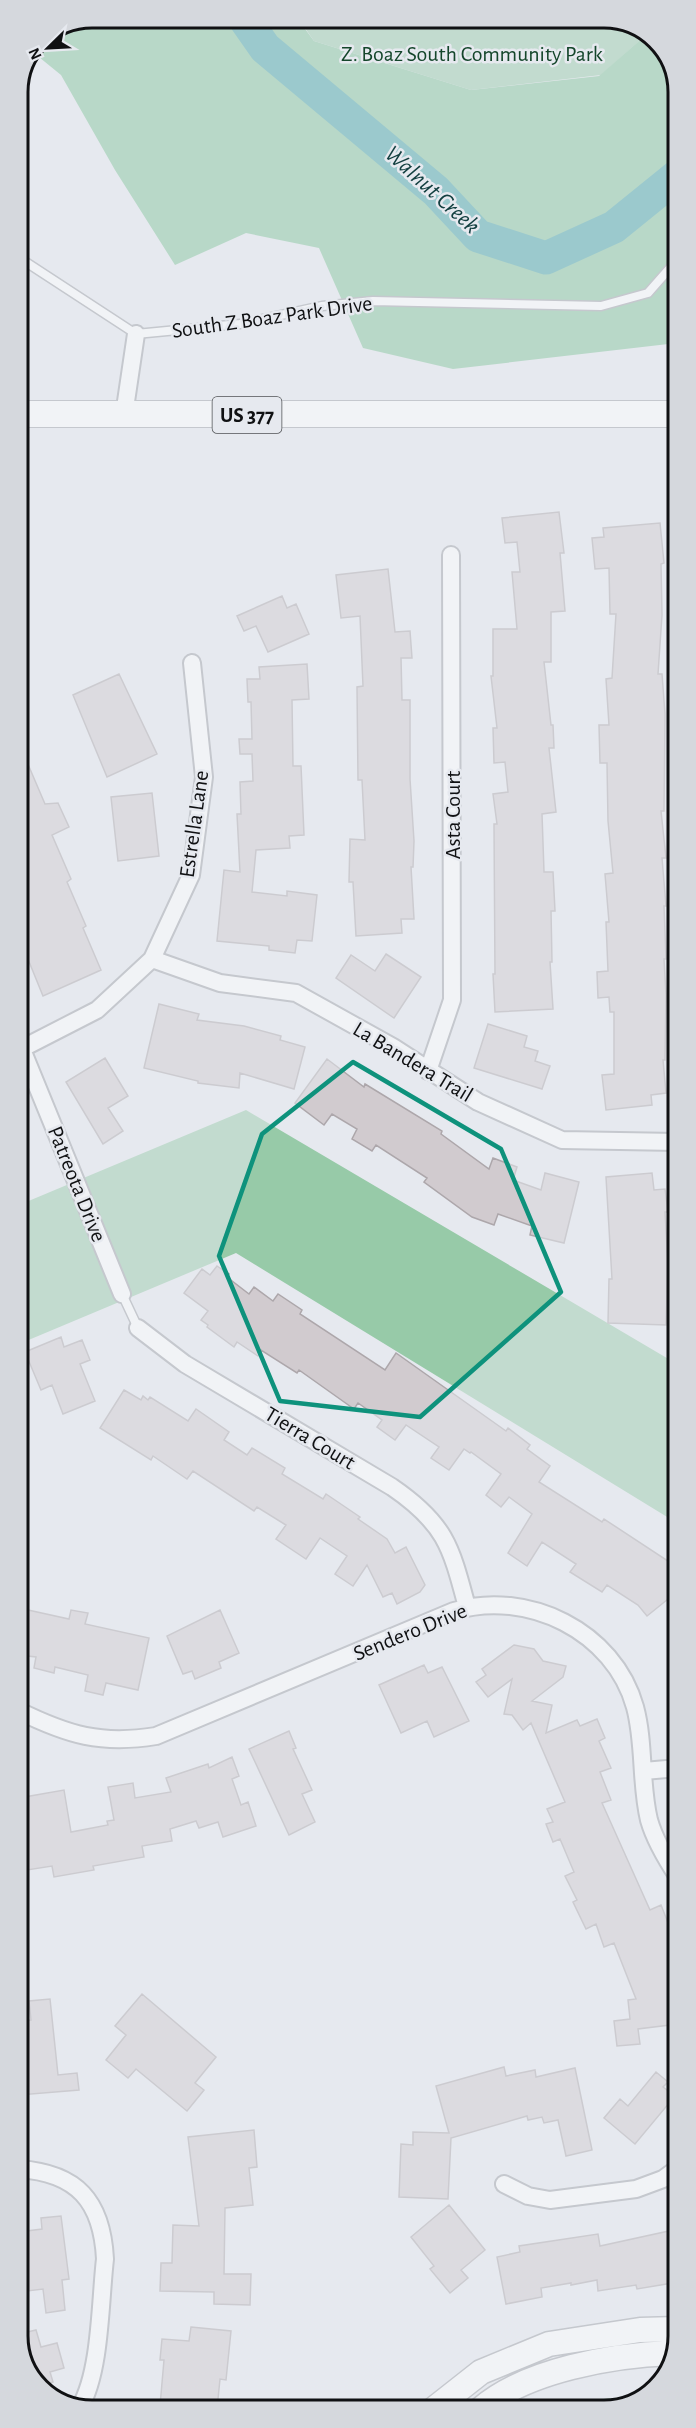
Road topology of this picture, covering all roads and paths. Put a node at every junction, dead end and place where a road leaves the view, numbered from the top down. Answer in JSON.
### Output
{"nodes":[{"id":1,"x":28,"y":264,"type":"edge"},
{"id":2,"x":668,"y":270,"type":"edge"},
{"id":3,"x":136,"y":334,"type":"junction"},
{"id":4,"x":28,"y":414,"type":"edge"},
{"id":5,"x":668,"y":414,"type":"edge"},
{"id":6,"x":124,"y":415,"type":"junction"},
{"id":7,"x":451,"y":555,"type":"dead end"},
{"id":8,"x":192,"y":663,"type":"dead end"},
{"id":9,"x":152,"y":959,"type":"junction"},
{"id":10,"x":28,"y":1043,"type":"edge"},
{"id":11,"x":28,"y":1066,"type":"edge"},
{"id":12,"x":428,"y":1071,"type":"junction"},
{"id":13,"x":668,"y":1143,"type":"edge"},
{"id":14,"x":122,"y":1294,"type":"joint"},
{"id":15,"x":138,"y":1328,"type":"joint"},
{"id":16,"x":467,"y":1607,"type":"junction"},
{"id":17,"x":28,"y":1715,"type":"edge"},
{"id":18,"x":668,"y":1769,"type":"edge"},
{"id":19,"x":644,"y":1771,"type":"junction"},
{"id":20,"x":668,"y":1861,"type":"edge"},
{"id":21,"x":28,"y":2170,"type":"edge"},
{"id":22,"x":668,"y":2175,"type":"edge"},
{"id":23,"x":504,"y":2184,"type":"dead end"},
{"id":24,"x":668,"y":2329,"type":"edge"},
{"id":25,"x":665,"y":2353,"type":"edge"},
{"id":26,"x":84,"y":2398,"type":"edge"},
{"id":27,"x":446,"y":2400,"type":"edge"},
{"id":28,"x":491,"y":2400,"type":"edge"}],
"edges":[{"from":1,"to":3,"type":"lane"},
{"from":2,"to":3,"type":"lane","name":"South Z Boaz Park Drive"},
{"from":3,"to":6,"type":"street"},
{"from":4,"to":6,"type":"main road","number":"US 377"},
{"from":5,"to":6,"type":"main road","number":"US 377"},
{"from":7,"to":12,"type":"street","name":"Asta Court"},
{"from":8,"to":9,"type":"street","name":"Estrella Lane"},
{"from":9,"to":10,"type":"street","name":"Estrella Lane"},
{"from":9,"to":12,"type":"street","name":"La Bandera Trail"},
{"from":11,"to":14,"type":"street","name":"Patreota Drive"},
{"from":12,"to":13,"type":"street","name":"La Bandera Trail"},
{"from":14,"to":15,"type":"lane","name":"Tierra Court"},
{"from":15,"to":16,"type":"street","name":"Tierra Court"},
{"from":16,"to":17,"type":"street","name":"Sendero Drive"},
{"from":16,"to":19,"type":"street","name":"Sendero Drive"},
{"from":18,"to":19,"type":"street"},
{"from":19,"to":20,"type":"street","name":"Sendero Drive"},
{"from":21,"to":26,"type":"street"},
{"from":22,"to":23,"type":"street"},
{"from":24,"to":27,"type":"street"},
{"from":25,"to":28,"type":"street"}]}
